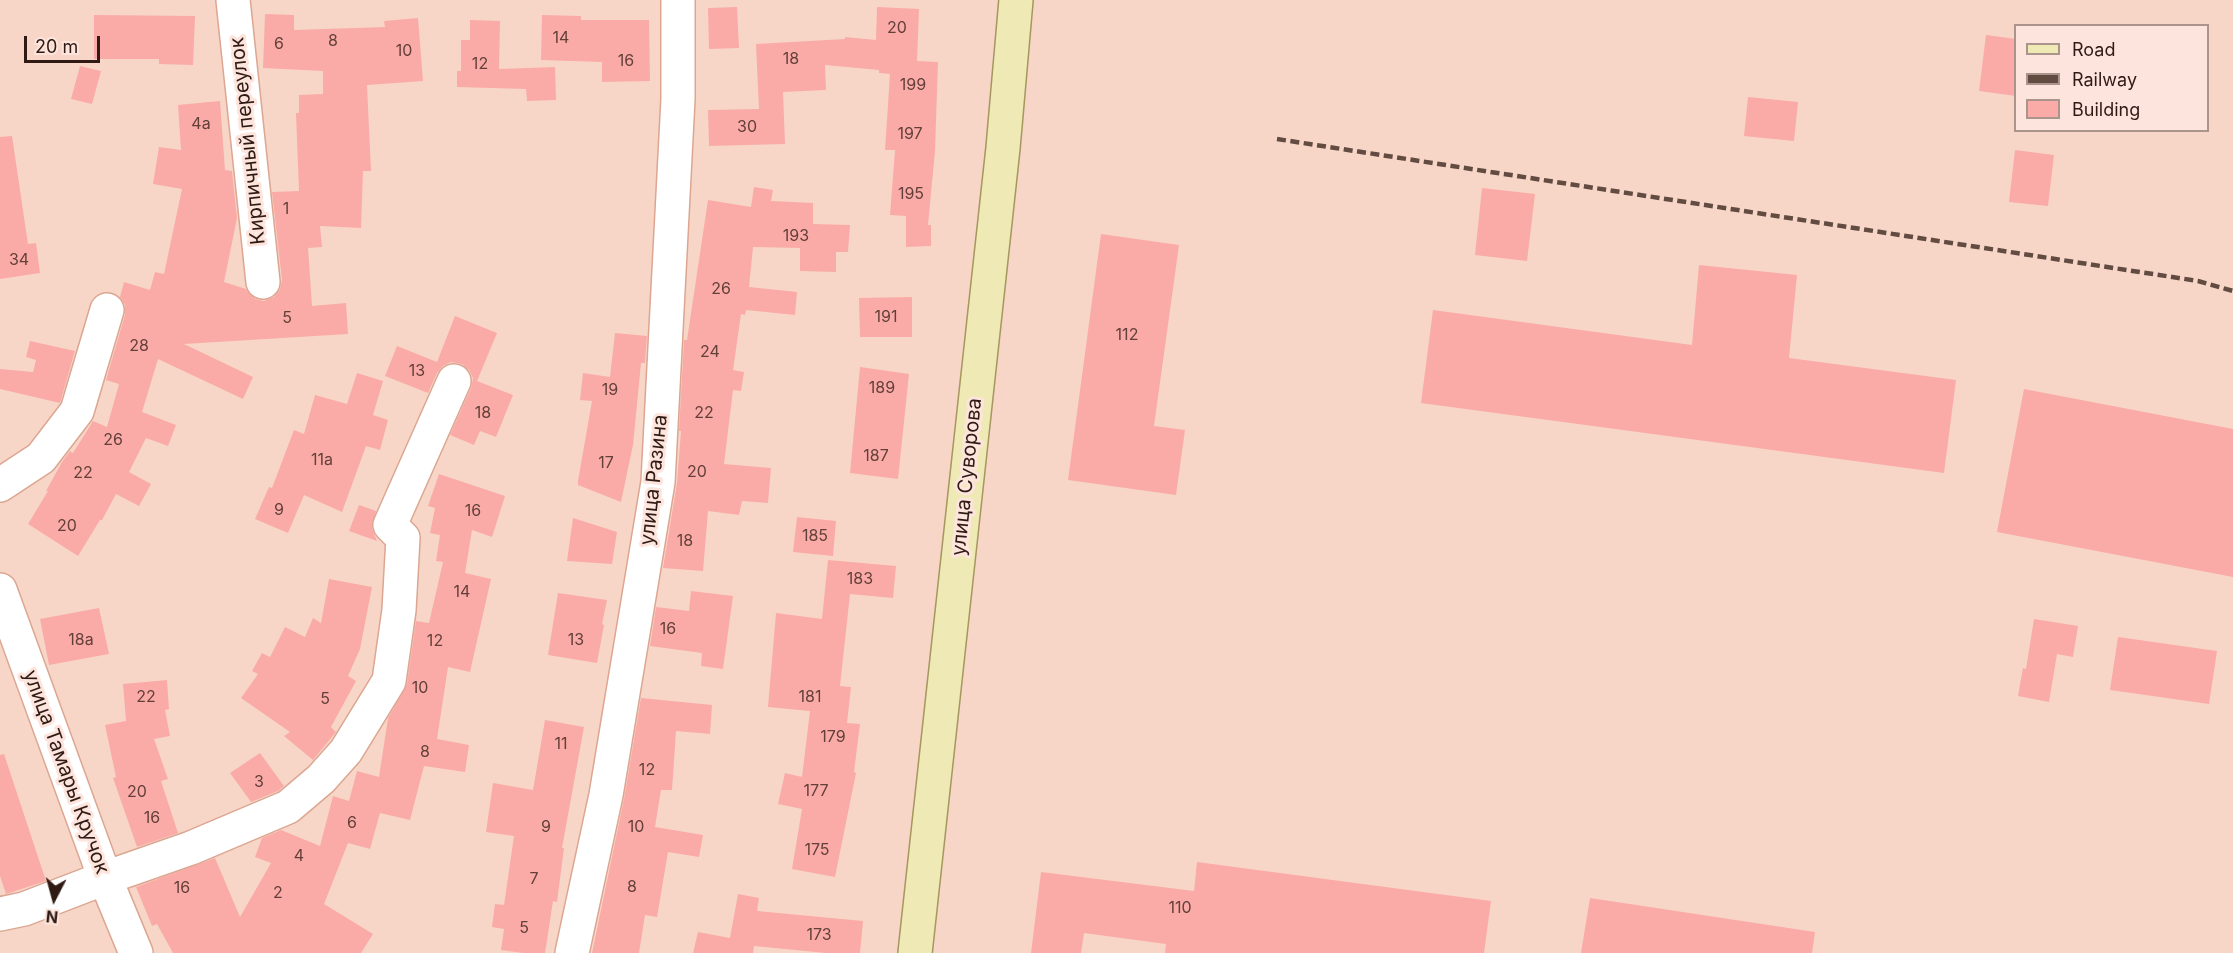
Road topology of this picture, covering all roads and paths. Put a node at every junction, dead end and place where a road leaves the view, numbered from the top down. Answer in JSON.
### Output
{"nodes":[{"id":1,"x":232,"y":0,"type":"edge"},
{"id":2,"x":678,"y":0,"type":"edge"},
{"id":3,"x":1016,"y":0,"type":"edge"},
{"id":4,"x":263,"y":282,"type":"dead end"},
{"id":5,"x":107,"y":310,"type":"dead end"},
{"id":6,"x":454,"y":381,"type":"dead end"},
{"id":7,"x":0,"y":485,"type":"edge"},
{"id":8,"x":0,"y":590,"type":"edge"},
{"id":9,"x":105,"y":878,"type":"junction"},
{"id":10,"x":0,"y":914,"type":"edge"},
{"id":11,"x":136,"y":953,"type":"edge"},
{"id":12,"x":572,"y":953,"type":"edge"},
{"id":13,"x":915,"y":953,"type":"edge"}],
"edges":[{"from":1,"to":4,"type":"street","name":"Кирпичный переулок"},
{"from":2,"to":12,"type":"street","name":"улица Разина"},
{"from":3,"to":13,"type":"main road","name":"улица Суворова"},
{"from":5,"to":7,"type":"street"},
{"from":6,"to":9,"type":"street"},
{"from":8,"to":9,"type":"street","name":"улица Тамары Кручок"},
{"from":9,"to":10,"type":"street"},
{"from":9,"to":11,"type":"street","name":"улица Тамары Кручок"}]}
